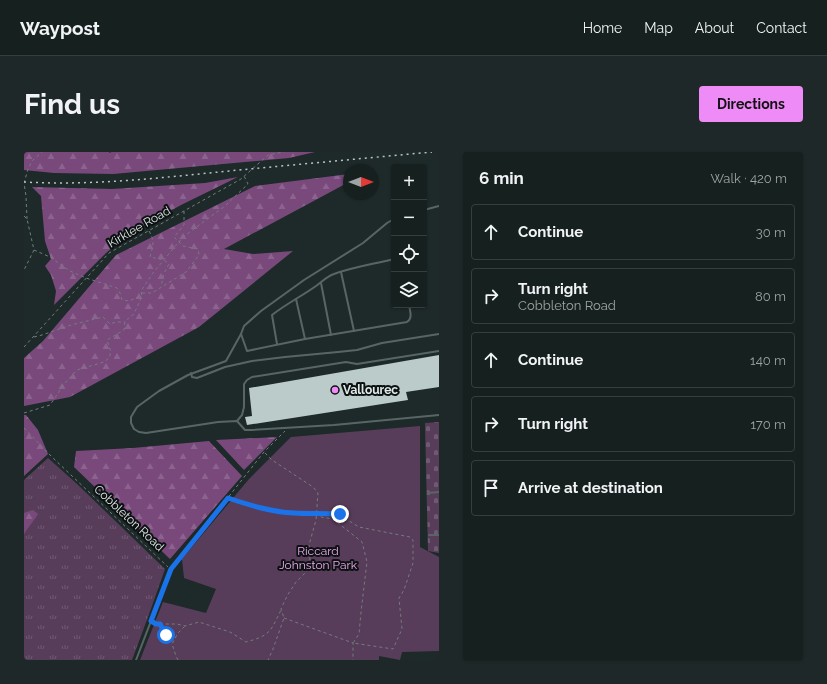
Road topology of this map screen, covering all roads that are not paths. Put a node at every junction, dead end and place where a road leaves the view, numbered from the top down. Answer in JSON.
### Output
{"nodes":[{"id":1,"x":439,"y":206,"type":"edge"},
{"id":2,"x":427,"y":209,"type":"edge"},
{"id":3,"x":391,"y":221,"type":"edge"},
{"id":4,"x":391,"y":260,"type":"edge"},
{"id":5,"x":341,"y":272,"type":"junction"},
{"id":6,"x":321,"y":283,"type":"junction"},
{"id":7,"x":296,"y":299,"type":"junction"},
{"id":8,"x":410,"y":308,"type":"edge"},
{"id":9,"x":354,"y":331,"type":"junction"},
{"id":10,"x":241,"y":334,"type":"junction"},
{"id":11,"x":439,"y":334,"type":"edge"},
{"id":12,"x":331,"y":335,"type":"junction"},
{"id":13,"x":305,"y":339,"type":"junction"},
{"id":14,"x":277,"y":344,"type":"junction"},
{"id":15,"x":439,"y":351,"type":"edge"},
{"id":16,"x":190,"y":373,"type":"junction"},
{"id":17,"x":439,"y":416,"type":"edge"},
{"id":18,"x":237,"y":421,"type":"junction"},
{"id":19,"x":439,"y":492,"type":"edge"},
{"id":20,"x":428,"y":493,"type":"dead end"},
{"id":21,"x":439,"y":535,"type":"edge"},
{"id":22,"x":429,"y":536,"type":"dead end"},
{"id":23,"x":171,"y":569,"type":"road end"},
{"id":24,"x":136,"y":660,"type":"edge"}],
"edges":[{"from":1,"to":2,"type":"lane"},
{"from":3,"to":10,"type":"lane"},
{"from":4,"to":5,"type":"lane"},
{"from":5,"to":6,"type":"lane"},
{"from":5,"to":9,"type":"lane"},
{"from":6,"to":7,"type":"lane"},
{"from":6,"to":12,"type":"lane"},
{"from":7,"to":13,"type":"lane"},
{"from":7,"to":14,"type":"lane"},
{"from":8,"to":9,"type":"lane"},
{"from":9,"to":12,"type":"lane"},
{"from":10,"to":14,"type":"lane"},
{"from":10,"to":16,"type":"lane"},
{"from":11,"to":16,"type":"lane"},
{"from":12,"to":13,"type":"lane"},
{"from":13,"to":14,"type":"lane"},
{"from":15,"to":18,"type":"lane"},
{"from":16,"to":18,"type":"lane"},
{"from":17,"to":18,"type":"lane"},
{"from":19,"to":20,"type":"lane"},
{"from":21,"to":22,"type":"lane"},
{"from":23,"to":24,"type":"lane"}]}
